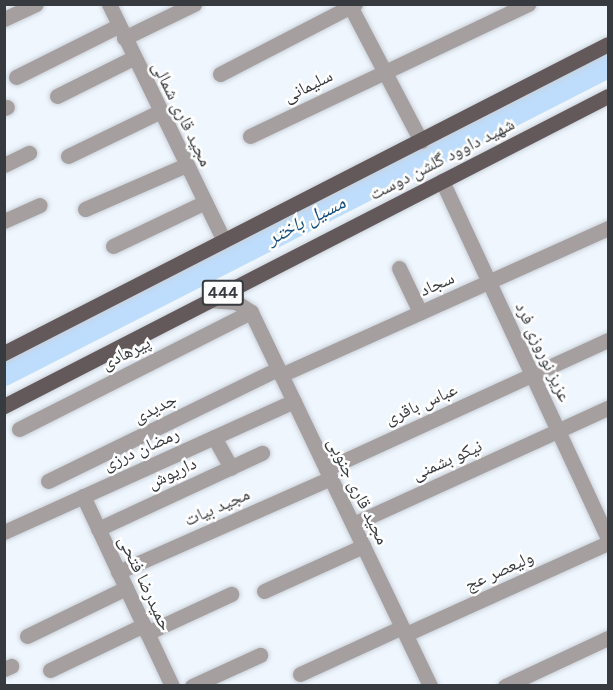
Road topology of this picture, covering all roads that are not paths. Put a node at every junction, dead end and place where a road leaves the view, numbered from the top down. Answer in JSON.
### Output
{"nodes":[{"id":1,"x":36,"y":4,"type":"edge"},
{"id":2,"x":109,"y":4,"type":"edge"},
{"id":3,"x":194,"y":4,"type":"edge"},
{"id":4,"x":528,"y":4,"type":"edge"},
{"id":5,"x":352,"y":5,"type":"edge"},
{"id":6,"x":4,"y":19,"type":"edge"},
{"id":7,"x":121,"y":32,"type":"junction"},
{"id":8,"x":609,"y":44,"type":"edge"},
{"id":9,"x":133,"y":58,"type":"junction"},
{"id":10,"x":384,"y":70,"type":"junction"},
{"id":11,"x":220,"y":74,"type":"dead end"},
{"id":12,"x":16,"y":77,"type":"dead end"},
{"id":13,"x":57,"y":96,"type":"dead end"},
{"id":14,"x":609,"y":96,"type":"edge"},
{"id":15,"x":159,"y":112,"type":"junction"},
{"id":16,"x":250,"y":136,"type":"dead end"},
{"id":17,"x":421,"y":141,"type":"junction"},
{"id":18,"x":29,"y":153,"type":"dead end"},
{"id":19,"x":68,"y":156,"type":"dead end"},
{"id":20,"x":4,"y":165,"type":"edge"},
{"id":21,"x":186,"y":165,"type":"junction"},
{"id":22,"x":442,"y":181,"type":"junction"},
{"id":23,"x":203,"y":202,"type":"junction"},
{"id":24,"x":40,"y":205,"type":"dead end"},
{"id":25,"x":85,"y":209,"type":"dead end"},
{"id":26,"x":4,"y":221,"type":"edge"},
{"id":27,"x":609,"y":228,"type":"edge"},
{"id":28,"x":223,"y":239,"type":"junction"},
{"id":29,"x":113,"y":246,"type":"dead end"},
{"id":30,"x":399,"y":268,"type":"dead end"},
{"id":31,"x":489,"y":282,"type":"junction"},
{"id":32,"x":208,"y":300,"type":"junction"},
{"id":33,"x":251,"y":312,"type":"junction"},
{"id":34,"x":420,"y":312,"type":"junction"},
{"id":35,"x":609,"y":340,"type":"edge"},
{"id":36,"x":4,"y":353,"type":"edge"},
{"id":37,"x":280,"y":372,"type":"junction"},
{"id":38,"x":532,"y":375,"type":"junction"},
{"id":39,"x":294,"y":401,"type":"junction"},
{"id":40,"x":4,"y":406,"type":"edge"},
{"id":41,"x":609,"y":408,"type":"edge"},
{"id":42,"x":19,"y":429,"type":"dead end"},
{"id":43,"x":558,"y":430,"type":"junction"},
{"id":44,"x":214,"y":437,"type":"junction"},
{"id":45,"x":262,"y":453,"type":"dead end"},
{"id":46,"x":231,"y":468,"type":"junction"},
{"id":47,"x":328,"y":473,"type":"junction"},
{"id":48,"x":48,"y":481,"type":"dead end"},
{"id":49,"x":83,"y":496,"type":"junction"},
{"id":50,"x":353,"y":524,"type":"junction"},
{"id":51,"x":98,"y":529,"type":"junction"},
{"id":52,"x":4,"y":532,"type":"edge"},
{"id":53,"x":609,"y":538,"type":"edge"},
{"id":54,"x":609,"y":543,"type":"edge"},
{"id":55,"x":363,"y":546,"type":"junction"},
{"id":56,"x":118,"y":572,"type":"junction"},
{"id":57,"x":126,"y":588,"type":"junction"},
{"id":58,"x":264,"y":591,"type":"dead end"},
{"id":59,"x":231,"y":594,"type":"dead end"},
{"id":60,"x":145,"y":629,"type":"junction"},
{"id":61,"x":404,"y":630,"type":"junction"},
{"id":62,"x":27,"y":636,"type":"dead end"},
{"id":63,"x":609,"y":638,"type":"edge"},
{"id":64,"x":260,"y":655,"type":"dead end"},
{"id":65,"x":50,"y":670,"type":"dead end"},
{"id":66,"x":300,"y":674,"type":"dead end"},
{"id":67,"x":172,"y":686,"type":"edge"},
{"id":68,"x":192,"y":686,"type":"edge"},
{"id":69,"x":430,"y":686,"type":"edge"},
{"id":70,"x":505,"y":686,"type":"edge"}],
"edges":[{"from":1,"to":6,"type":"street"},
{"from":2,"to":7,"type":"street","name":"مجید قاری شمالی"},
{"from":3,"to":7,"type":"street"},
{"from":4,"to":10,"type":"street","name":"سلیمانی"},
{"from":5,"to":10,"type":"street"},
{"from":5,"to":11,"type":"street"},
{"from":7,"to":9,"type":"street","name":"مجید قاری شمالی"},
{"from":7,"to":12,"type":"street"},
{"from":8,"to":17,"type":"main road","name":"شهید داوود گلشن دوست","number":"444"},
{"from":9,"to":13,"type":"street"},
{"from":9,"to":15,"type":"street","name":"مجید قاری شمالی"},
{"from":10,"to":16,"type":"street","name":"سلیمانی"},
{"from":10,"to":17,"type":"street"},
{"from":14,"to":22,"type":"main road","name":"شهید داوود گلشن دوست","number":"444"},
{"from":15,"to":19,"type":"street"},
{"from":15,"to":21,"type":"street","name":"مجید قاری شمالی"},
{"from":17,"to":28,"type":"main road","name":"شهید داوود گلشن دوست","number":"444"},
{"from":18,"to":20,"type":"street"},
{"from":21,"to":23,"type":"street","name":"مجید قاری شمالی"},
{"from":21,"to":25,"type":"street"},
{"from":22,"to":31,"type":"street","name":"عزیز نوروزی فرد"},
{"from":22,"to":32,"type":"main road","name":"شهید داوود گلشن دوست","number":"444"},
{"from":23,"to":28,"type":"street","name":"مجید قاری شمالی"},
{"from":23,"to":29,"type":"street"},
{"from":24,"to":26,"type":"street"},
{"from":27,"to":31,"type":"street","name":"سجاد"},
{"from":28,"to":36,"type":"main road","name":"شهید داوود گلشن دوست","number":"444"},
{"from":30,"to":34,"type":"street"},
{"from":31,"to":34,"type":"street","name":"سجاد"},
{"from":31,"to":38,"type":"street","name":"عزیز نوروزی فرد"},
{"from":32,"to":33,"type":"street"},
{"from":32,"to":40,"type":"main road","name":"شهید داوود گلشن دوست","number":"444"},
{"from":33,"to":37,"type":"street","name":"مجید قاری جنوبی"},
{"from":33,"to":42,"type":"street","name":"پیرهادی"},
{"from":34,"to":37,"type":"street","name":"سجاد"},
{"from":35,"to":38,"type":"street","name":"عباس باقری"},
{"from":37,"to":39,"type":"street","name":"مجید قاری جنوبی"},
{"from":37,"to":48,"type":"street","name":"جدیدی"},
{"from":38,"to":43,"type":"street","name":"عزیز نوروزی فرد"},
{"from":38,"to":47,"type":"street","name":"عباس باقری"},
{"from":39,"to":44,"type":"street","name":"رمضان درزی"},
{"from":39,"to":47,"type":"street","name":"مجید قاری جنوبی"},
{"from":41,"to":43,"type":"street","name":"نیکو بشمنی"},
{"from":43,"to":50,"type":"street","name":"نیکو بشمنی"},
{"from":43,"to":53,"type":"street","name":"عزیز نوروزی فرد"},
{"from":44,"to":46,"type":"street"},
{"from":44,"to":49,"type":"street","name":"رمضان درزی"},
{"from":45,"to":46,"type":"street","name":"داریوش"},
{"from":46,"to":51,"type":"street","name":"داریوش"},
{"from":47,"to":50,"type":"street","name":"مجید قاری جنوبی"},
{"from":47,"to":56,"type":"street","name":"مجید بیات"},
{"from":49,"to":51,"type":"street","name":"حمیدرضا فتحی"},
{"from":49,"to":52,"type":"street","name":"رمضان درزی"},
{"from":50,"to":55,"type":"street","name":"مجید قاری جنوبی"},
{"from":51,"to":56,"type":"street","name":"حمیدرضا فتحی"},
{"from":54,"to":61,"type":"street","name":"ولیعصر عج"},
{"from":55,"to":58,"type":"street"},
{"from":55,"to":61,"type":"street","name":"مجید قاری جنوبی"},
{"from":56,"to":57,"type":"street","name":"حمیدرضا فتحی"},
{"from":57,"to":60,"type":"street","name":"حمیدرضا فتحی"},
{"from":57,"to":62,"type":"street"},
{"from":59,"to":60,"type":"street"},
{"from":60,"to":65,"type":"street"},
{"from":60,"to":67,"type":"street","name":"حمیدرضا فتحی"},
{"from":61,"to":66,"type":"street","name":"ولیعصر عج"},
{"from":61,"to":69,"type":"street","name":"مجید قاری جنوبی"},
{"from":63,"to":70,"type":"street"},
{"from":64,"to":68,"type":"street"}]}
